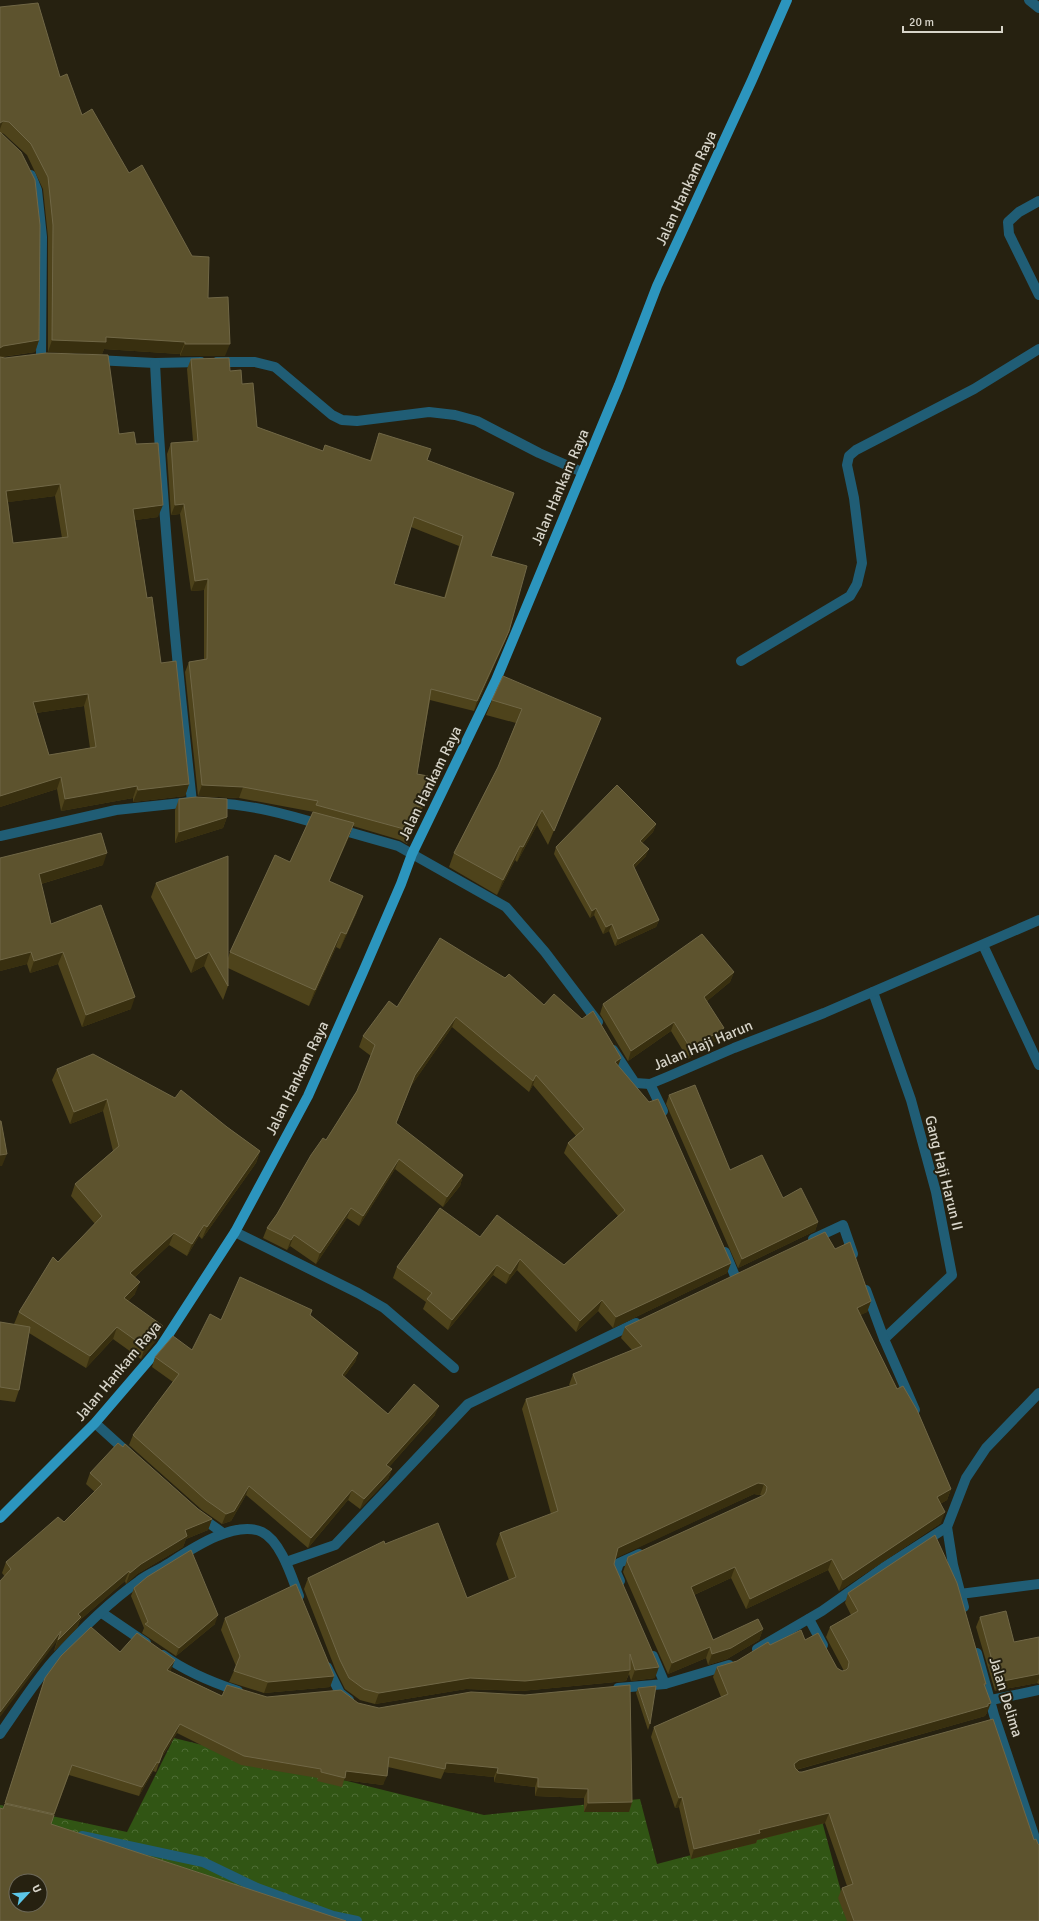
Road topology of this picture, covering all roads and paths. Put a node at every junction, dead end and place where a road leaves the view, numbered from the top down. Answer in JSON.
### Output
{"nodes":[{"id":1,"x":787,"y":0,"type":"edge"},
{"id":2,"x":1029,"y":0,"type":"edge"},
{"id":3,"x":1039,"y":8,"type":"edge"},
{"id":4,"x":26,"y":166,"type":"edge"},
{"id":5,"x":1039,"y":201,"type":"edge"},
{"id":6,"x":1039,"y":295,"type":"edge"},
{"id":7,"x":1039,"y":349,"type":"edge"},
{"id":8,"x":41,"y":358,"type":"edge"},
{"id":9,"x":86,"y":360,"type":"edge"},
{"id":10,"x":155,"y":363,"type":"junction"},
{"id":11,"x":582,"y":472,"type":"junction"},
{"id":12,"x":741,"y":660,"type":"dead end"},
{"id":13,"x":200,"y":802,"type":"junction"},
{"id":14,"x":0,"y":836,"type":"edge"},
{"id":15,"x":412,"y":854,"type":"junction"},
{"id":16,"x":1039,"y":920,"type":"edge"},
{"id":17,"x":983,"y":945,"type":"junction"},
{"id":18,"x":873,"y":992,"type":"junction"},
{"id":19,"x":1039,"y":1065,"type":"edge"},
{"id":20,"x":650,"y":1084,"type":"junction"},
{"id":21,"x":666,"y":1119,"type":"edge"},
{"id":22,"x":235,"y":1232,"type":"junction"},
{"id":23,"x":720,"y":1240,"type":"edge"},
{"id":24,"x":807,"y":1242,"type":"edge"},
{"id":25,"x":856,"y":1260,"type":"edge"},
{"id":26,"x":735,"y":1276,"type":"edge"},
{"id":27,"x":864,"y":1282,"type":"edge"},
{"id":28,"x":644,"y":1320,"type":"edge"},
{"id":29,"x":884,"y":1339,"type":"junction"},
{"id":30,"x":454,"y":1368,"type":"dead end"},
{"id":31,"x":1039,"y":1393,"type":"edge"},
{"id":32,"x":918,"y":1418,"type":"edge"},
{"id":33,"x":95,"y":1424,"type":"junction"},
{"id":34,"x":133,"y":1457,"type":"edge"},
{"id":35,"x":950,"y":1489,"type":"edge"},
{"id":36,"x":956,"y":1504,"type":"junction"},
{"id":37,"x":195,"y":1512,"type":"edge"},
{"id":38,"x":0,"y":1518,"type":"edge"},
{"id":39,"x":947,"y":1527,"type":"junction"},
{"id":40,"x":220,"y":1531,"type":"junction"},
{"id":41,"x":646,"y":1550,"type":"edge"},
{"id":42,"x":286,"y":1562,"type":"junction"},
{"id":43,"x":1039,"y":1584,"type":"edge"},
{"id":44,"x":626,"y":1593,"type":"edge"},
{"id":45,"x":960,"y":1594,"type":"junction"},
{"id":46,"x":303,"y":1604,"type":"edge"},
{"id":47,"x":102,"y":1613,"type":"junction"},
{"id":48,"x":966,"y":1614,"type":"edge"},
{"id":49,"x":809,"y":1619,"type":"junction"},
{"id":50,"x":974,"y":1642,"type":"edge"},
{"id":51,"x":650,"y":1648,"type":"edge"},
{"id":52,"x":750,"y":1653,"type":"edge"},
{"id":53,"x":828,"y":1654,"type":"edge"},
{"id":54,"x":325,"y":1660,"type":"edge"},
{"id":55,"x":737,"y":1661,"type":"edge"},
{"id":56,"x":665,"y":1684,"type":"junction"},
{"id":57,"x":604,"y":1690,"type":"edge"},
{"id":58,"x":1039,"y":1690,"type":"edge"},
{"id":59,"x":340,"y":1693,"type":"junction"},
{"id":60,"x":326,"y":1694,"type":"edge"},
{"id":61,"x":248,"y":1695,"type":"edge"},
{"id":62,"x":991,"y":1700,"type":"junction"},
{"id":63,"x":357,"y":1706,"type":"edge"},
{"id":64,"x":0,"y":1734,"type":"edge"},
{"id":65,"x":69,"y":1834,"type":"edge"},
{"id":66,"x":1039,"y":1850,"type":"edge"},
{"id":67,"x":357,"y":1921,"type":"edge"}],
"edges":[{"from":1,"to":11,"type":"main road","name":"Jalan Hankam Raya"},
{"from":2,"to":3,"type":"street"},
{"from":4,"to":8,"type":"street"},
{"from":5,"to":6,"type":"street"},
{"from":7,"to":12,"type":"street"},
{"from":9,"to":10,"type":"street"},
{"from":10,"to":11,"type":"street"},
{"from":10,"to":13,"type":"street"},
{"from":11,"to":15,"type":"main road","name":"Jalan Hankam Raya"},
{"from":13,"to":14,"type":"street","name":"Jalan Haji Harun"},
{"from":13,"to":15,"type":"street","name":"Jalan Haji Harun"},
{"from":15,"to":20,"type":"street","name":"Jalan Haji Harun"},
{"from":15,"to":22,"type":"main road","name":"Jalan Hankam Raya"},
{"from":16,"to":17,"type":"street","name":"Jalan Haji Harun"},
{"from":17,"to":18,"type":"street","name":"Jalan Haji Harun"},
{"from":17,"to":19,"type":"street"},
{"from":18,"to":20,"type":"street","name":"Jalan Haji Harun"},
{"from":18,"to":29,"type":"street","name":"Gang Haji Harun II"},
{"from":20,"to":21,"type":"street"},
{"from":22,"to":30,"type":"street"},
{"from":22,"to":33,"type":"main road","name":"Jalan Hankam Raya"},
{"from":23,"to":26,"type":"street"},
{"from":24,"to":25,"type":"street"},
{"from":27,"to":29,"type":"street"},
{"from":28,"to":42,"type":"street"},
{"from":29,"to":32,"type":"street"},
{"from":31,"to":36,"type":"street"},
{"from":33,"to":34,"type":"street"},
{"from":33,"to":38,"type":"main road","name":"Jalan Hankam Raya"},
{"from":35,"to":36,"type":"street"},
{"from":36,"to":39,"type":"street"},
{"from":37,"to":40,"type":"street"},
{"from":39,"to":45,"type":"street"},
{"from":39,"to":49,"type":"street"},
{"from":40,"to":42,"type":"street"},
{"from":40,"to":47,"type":"street"},
{"from":41,"to":44,"type":"street"},
{"from":42,"to":46,"type":"street"},
{"from":43,"to":45,"type":"street"},
{"from":45,"to":48,"type":"street"},
{"from":47,"to":61,"type":"street"},
{"from":47,"to":64,"type":"street"},
{"from":49,"to":52,"type":"street"},
{"from":49,"to":53,"type":"street"},
{"from":50,"to":62,"type":"street","name":"Jalan Delima"},
{"from":51,"to":56,"type":"street"},
{"from":54,"to":59,"type":"street"},
{"from":55,"to":56,"type":"street"},
{"from":56,"to":57,"type":"street"},
{"from":58,"to":62,"type":"street"},
{"from":59,"to":60,"type":"street"},
{"from":59,"to":63,"type":"street"},
{"from":62,"to":66,"type":"street","name":"Jalan Delima"},
{"from":65,"to":67,"type":"street"}]}
